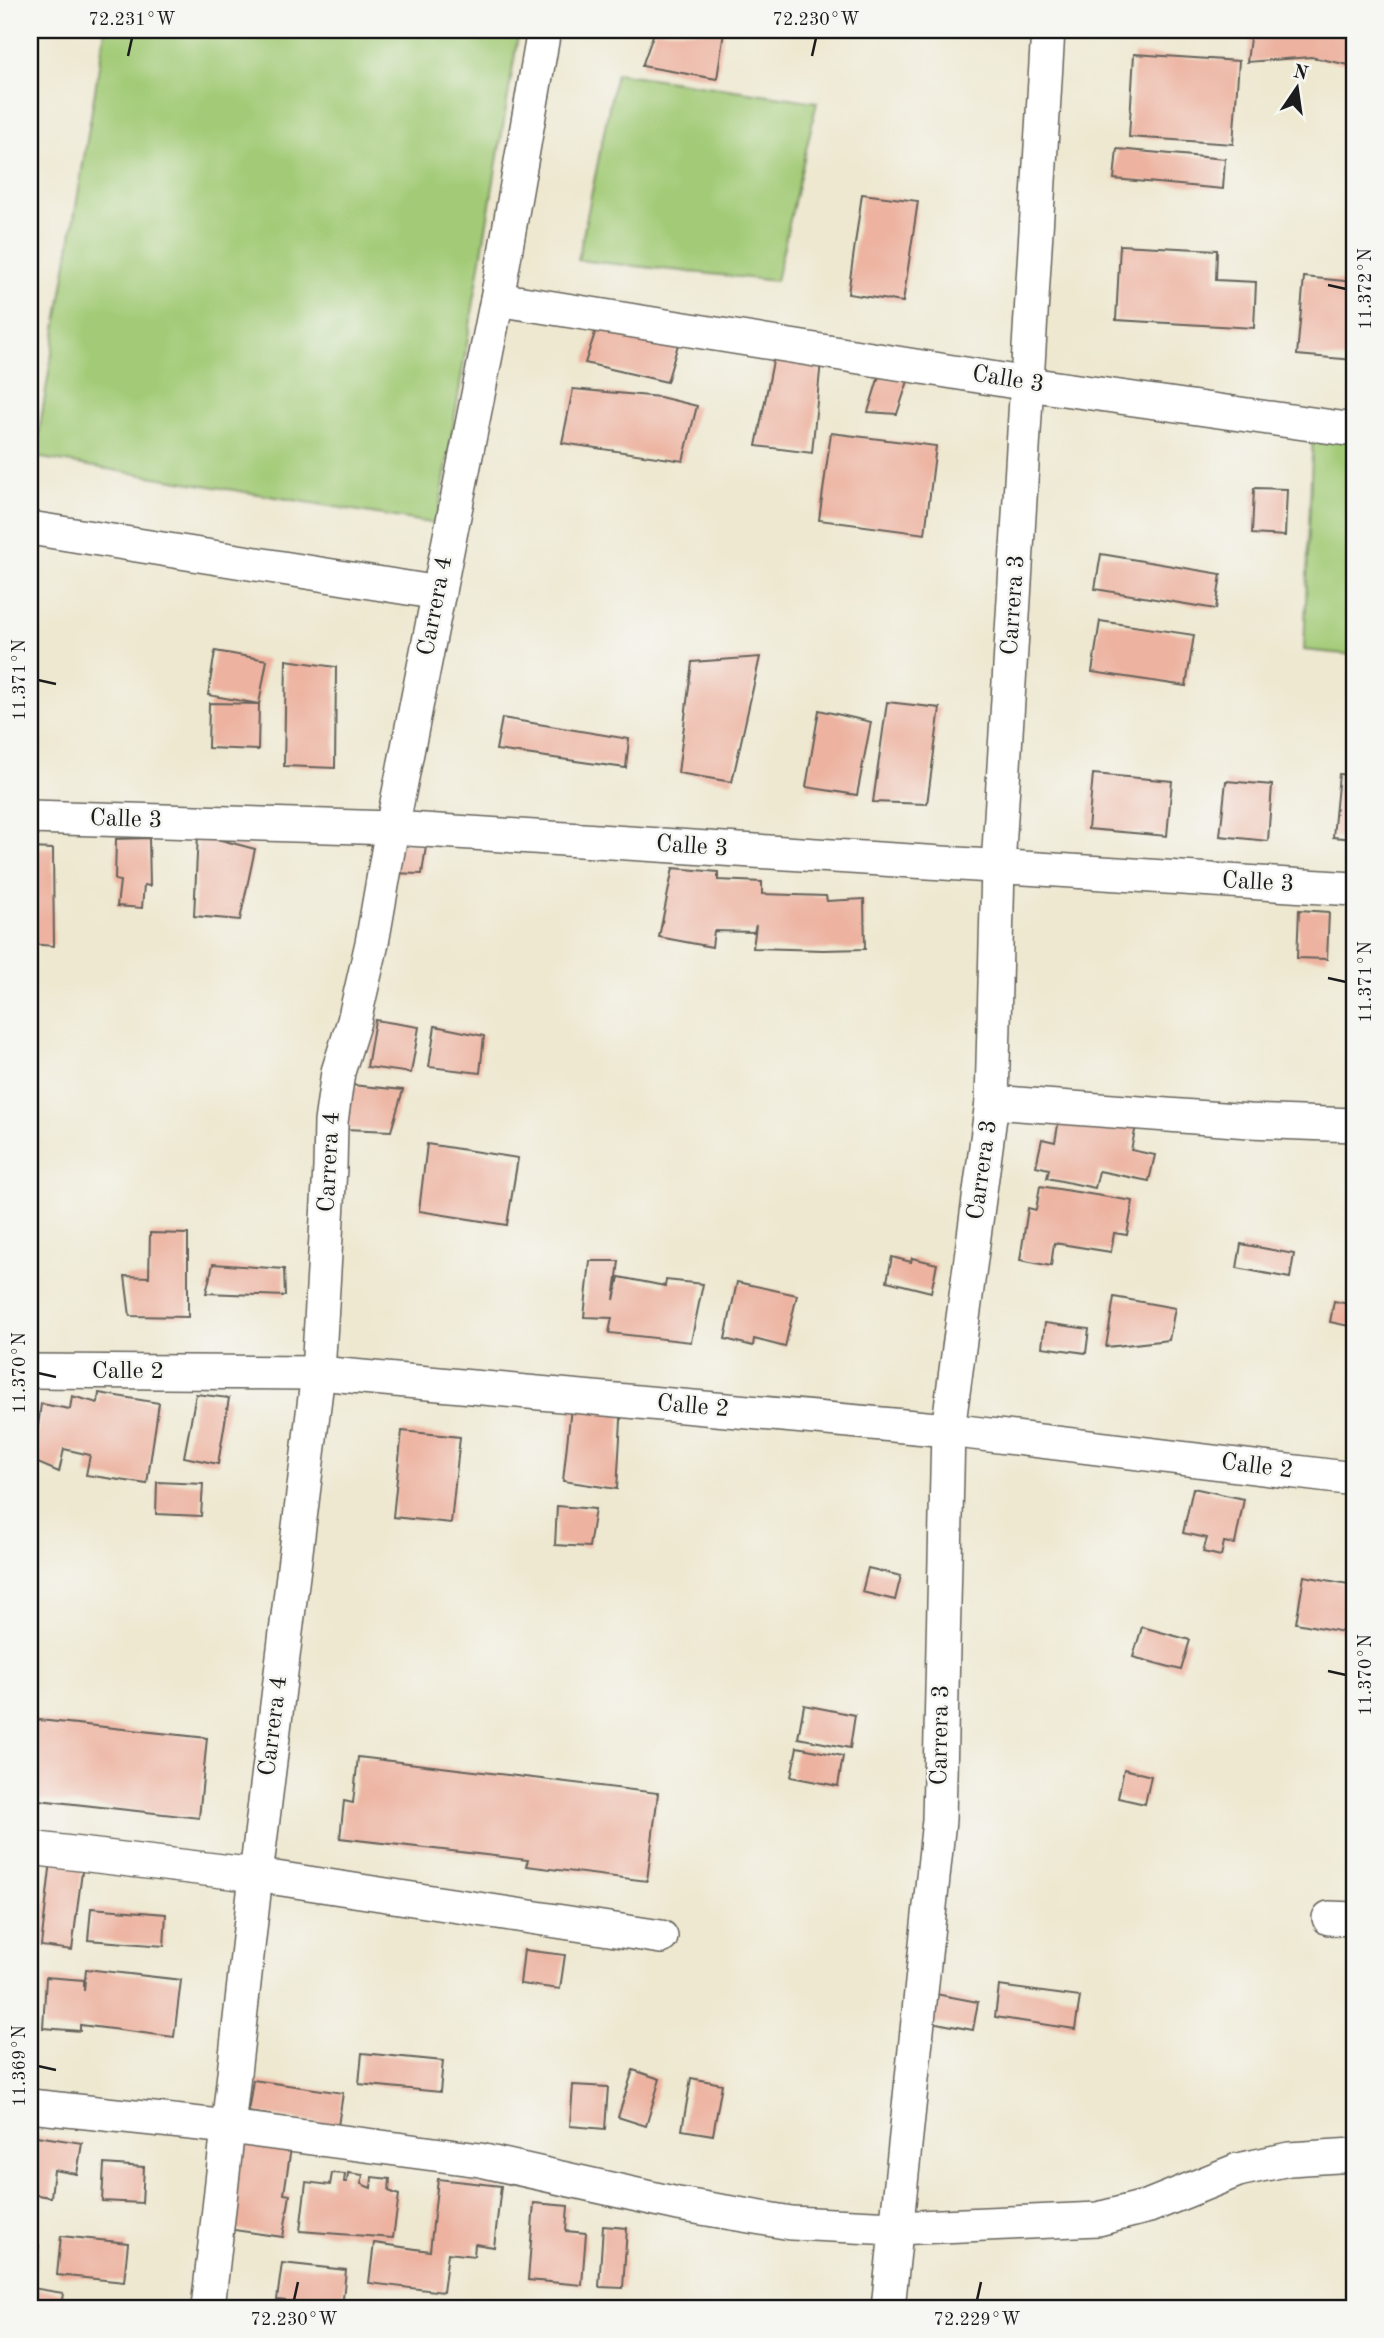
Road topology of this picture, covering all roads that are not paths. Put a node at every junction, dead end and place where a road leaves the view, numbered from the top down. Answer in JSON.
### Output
{"nodes":[{"id":1,"x":544,"y":30,"type":"edge"},
{"id":2,"x":1048,"y":30,"type":"edge"},
{"id":3,"x":497,"y":299,"type":"junction"},
{"id":4,"x":1028,"y":384,"type":"junction"},
{"id":5,"x":1354,"y":429,"type":"edge"},
{"id":6,"x":30,"y":528,"type":"edge"},
{"id":7,"x":439,"y":593,"type":"junction"},
{"id":8,"x":30,"y":817,"type":"edge"},
{"id":9,"x":392,"y":828,"type":"junction"},
{"id":10,"x":998,"y":867,"type":"junction"},
{"id":11,"x":1354,"y":889,"type":"edge"},
{"id":12,"x":992,"y":1096,"type":"junction"},
{"id":13,"x":1354,"y":1125,"type":"edge"},
{"id":14,"x":30,"y":1371,"type":"edge"},
{"id":15,"x":318,"y":1373,"type":"junction"},
{"id":16,"x":948,"y":1430,"type":"junction"},
{"id":17,"x":1354,"y":1479,"type":"edge"},
{"id":18,"x":30,"y":1849,"type":"edge"},
{"id":19,"x":256,"y":1875,"type":"junction"},
{"id":20,"x":661,"y":1937,"type":"dead end"},
{"id":21,"x":30,"y":2106,"type":"edge"},
{"id":22,"x":229,"y":2127,"type":"junction"},
{"id":23,"x":1354,"y":2155,"type":"edge"},
{"id":24,"x":895,"y":2228,"type":"junction"},
{"id":25,"x":208,"y":2308,"type":"edge"},
{"id":26,"x":888,"y":2308,"type":"edge"}],
"edges":[{"from":1,"to":3,"type":"street","name":"Carrera 4"},
{"from":2,"to":4,"type":"street","name":"Carrera 3"},
{"from":3,"to":4,"type":"street","name":"Calle 3"},
{"from":3,"to":7,"type":"street","name":"Carrera 4"},
{"from":4,"to":5,"type":"street","name":"Calle 3"},
{"from":4,"to":10,"type":"street","name":"Carrera 3"},
{"from":6,"to":7,"type":"street"},
{"from":7,"to":9,"type":"street","name":"Carrera 4"},
{"from":8,"to":9,"type":"street","name":"Calle 3"},
{"from":9,"to":10,"type":"street","name":"Calle 3"},
{"from":9,"to":15,"type":"street","name":"Carrera 4"},
{"from":10,"to":11,"type":"street","name":"Calle 3"},
{"from":10,"to":12,"type":"street","name":"Carrera 3"},
{"from":12,"to":13,"type":"street"},
{"from":12,"to":16,"type":"street","name":"Carrera 3"},
{"from":14,"to":15,"type":"street","name":"Calle 2"},
{"from":15,"to":16,"type":"street","name":"Calle 2"},
{"from":15,"to":19,"type":"street","name":"Carrera 4"},
{"from":16,"to":17,"type":"street","name":"Calle 2"},
{"from":16,"to":24,"type":"street","name":"Carrera 3"},
{"from":18,"to":19,"type":"street"},
{"from":19,"to":20,"type":"street"},
{"from":19,"to":22,"type":"street","name":"Carrera 4"},
{"from":21,"to":22,"type":"street"},
{"from":22,"to":24,"type":"street"},
{"from":22,"to":25,"type":"street","name":"Carrera 4"},
{"from":23,"to":24,"type":"street"},
{"from":24,"to":26,"type":"street","name":"Carrera 3"}]}
